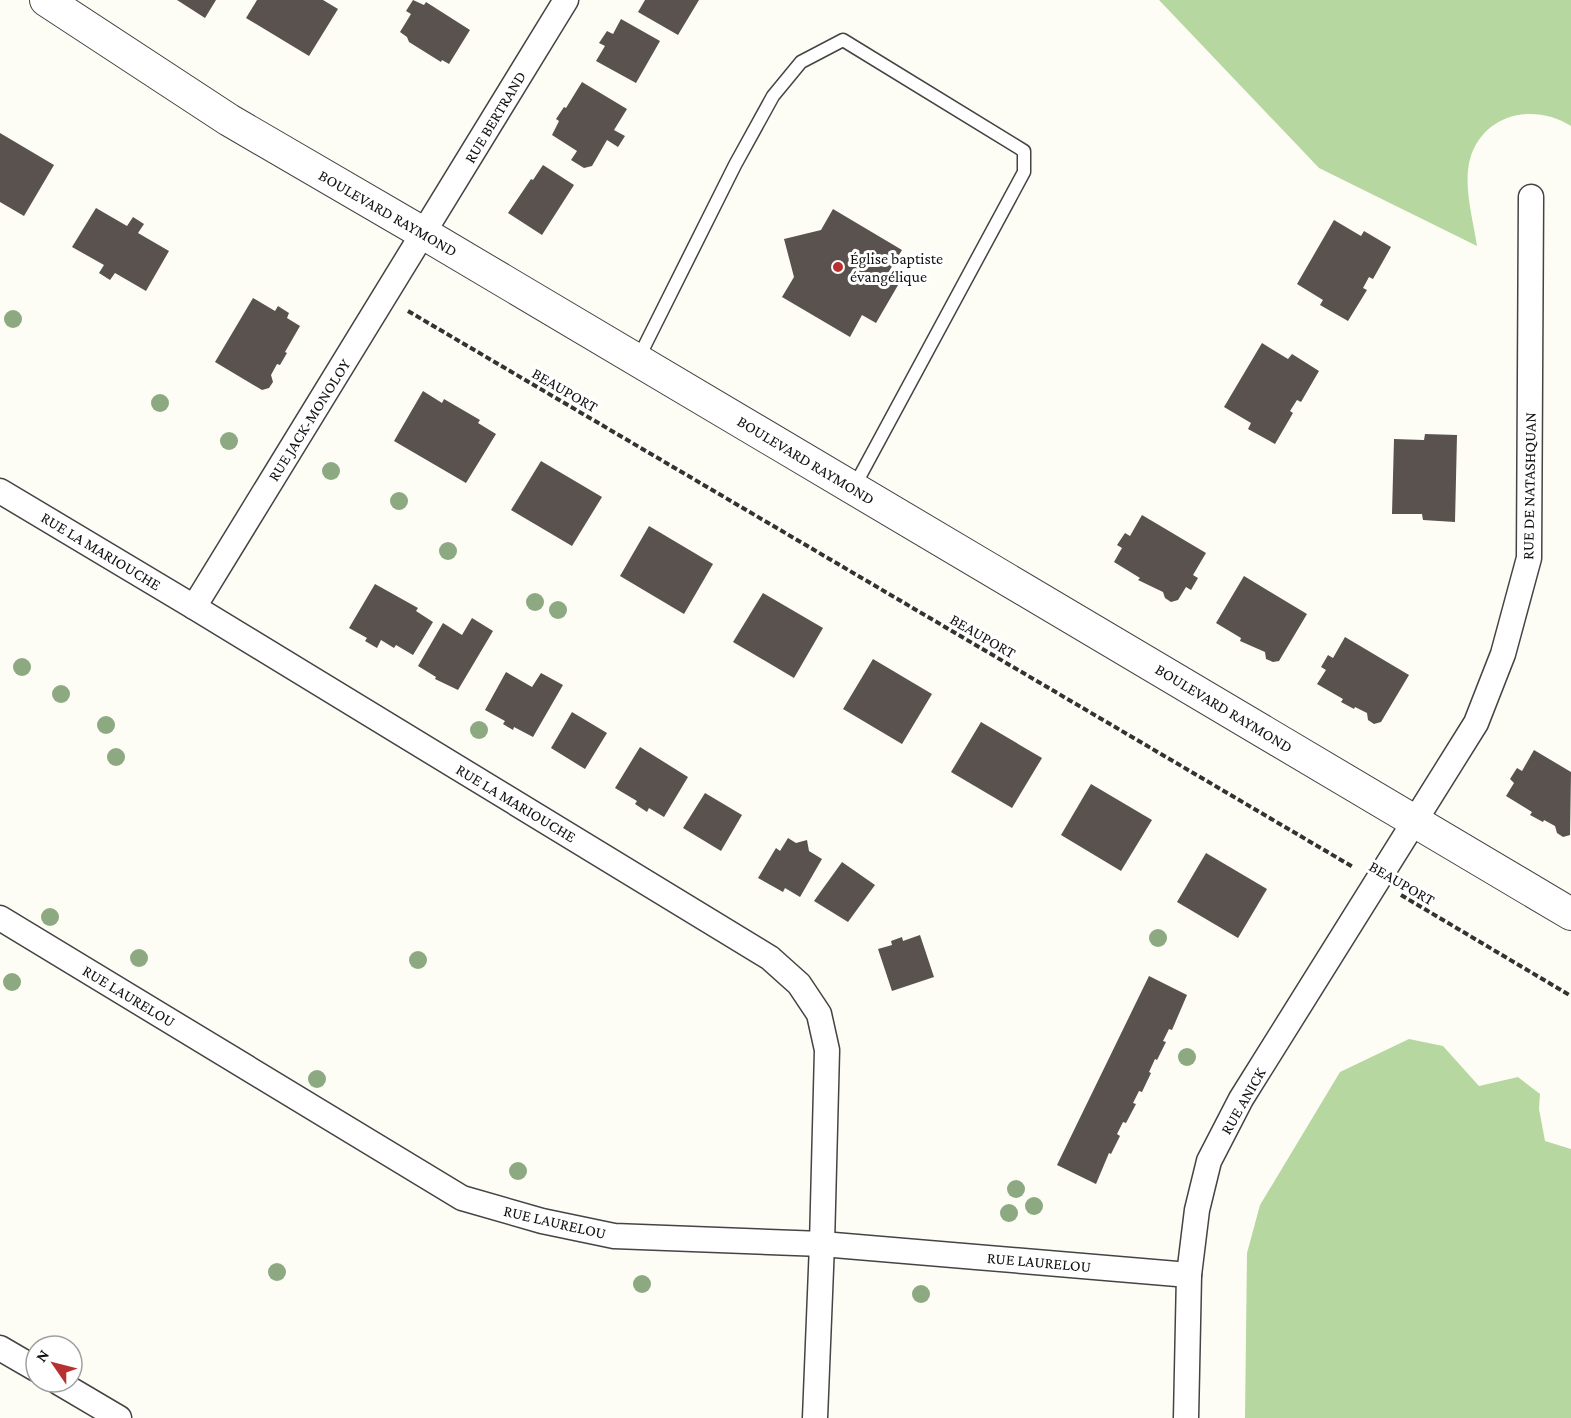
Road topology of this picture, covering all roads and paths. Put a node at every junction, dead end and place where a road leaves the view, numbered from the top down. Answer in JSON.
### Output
{"nodes":[{"id":1,"x":46,"y":0,"type":"edge"},
{"id":2,"x":566,"y":0,"type":"edge"},
{"id":3,"x":1531,"y":197,"type":"dead end"},
{"id":4,"x":423,"y":233,"type":"junction"},
{"id":5,"x":384,"y":297,"type":"junction"},
{"id":6,"x":637,"y":360,"type":"junction"},
{"id":7,"x":854,"y":488,"type":"junction"},
{"id":8,"x":0,"y":491,"type":"edge"},
{"id":9,"x":194,"y":607,"type":"junction"},
{"id":10,"x":1415,"y":822,"type":"junction"},
{"id":11,"x":1377,"y":882,"type":"junction"},
{"id":12,"x":1571,"y":914,"type":"edge"},
{"id":13,"x":0,"y":918,"type":"edge"},
{"id":14,"x":1571,"y":996,"type":"edge"},
{"id":15,"x":822,"y":1244,"type":"junction"},
{"id":16,"x":1189,"y":1275,"type":"junction"},
{"id":17,"x":0,"y":1348,"type":"edge"},
{"id":18,"x":24,"y":1362,"type":"edge"},
{"id":19,"x":78,"y":1394,"type":"edge"},
{"id":20,"x":119,"y":1418,"type":"edge"},
{"id":21,"x":815,"y":1418,"type":"edge"},
{"id":22,"x":1186,"y":1418,"type":"edge"}],
"edges":[{"from":1,"to":4,"type":"street","name":"BOULEVARD RAYMOND"},
{"from":2,"to":4,"type":"street","name":"RUE BERTRAND"},
{"from":3,"to":10,"type":"street","name":"RUE DE NATASHQUAN"},
{"from":4,"to":5,"type":"street","name":"RUE JACK-MONOLOY"},
{"from":4,"to":6,"type":"street","name":"BOULEVARD RAYMOND"},
{"from":5,"to":9,"type":"street","name":"RUE JACK-MONOLOY"},
{"from":5,"to":11,"type":"path","name":"BEAUPORT"},
{"from":6,"to":7,"type":"street","name":"BOULEVARD RAYMOND"},
{"from":6,"to":7,"type":"lane"},
{"from":7,"to":10,"type":"street","name":"BOULEVARD RAYMOND"},
{"from":8,"to":9,"type":"street","name":"RUE LA MARIOUCHE"},
{"from":9,"to":15,"type":"street","name":"RUE LA MARIOUCHE"},
{"from":10,"to":11,"type":"street","name":"RUE ANICK"},
{"from":10,"to":12,"type":"street","name":"BOULEVARD RAYMOND"},
{"from":11,"to":14,"type":"path","name":"BEAUPORT"},
{"from":11,"to":16,"type":"street","name":"RUE ANICK"},
{"from":13,"to":15,"type":"street","name":"RUE LAURELOU"},
{"from":15,"to":16,"type":"street","name":"RUE LAURELOU"},
{"from":15,"to":21,"type":"street","name":"RUE LA MARIOUCHE"},
{"from":16,"to":22,"type":"street","name":"RUE ANICK"},
{"from":17,"to":18,"type":"street"},
{"from":19,"to":20,"type":"street"}]}
